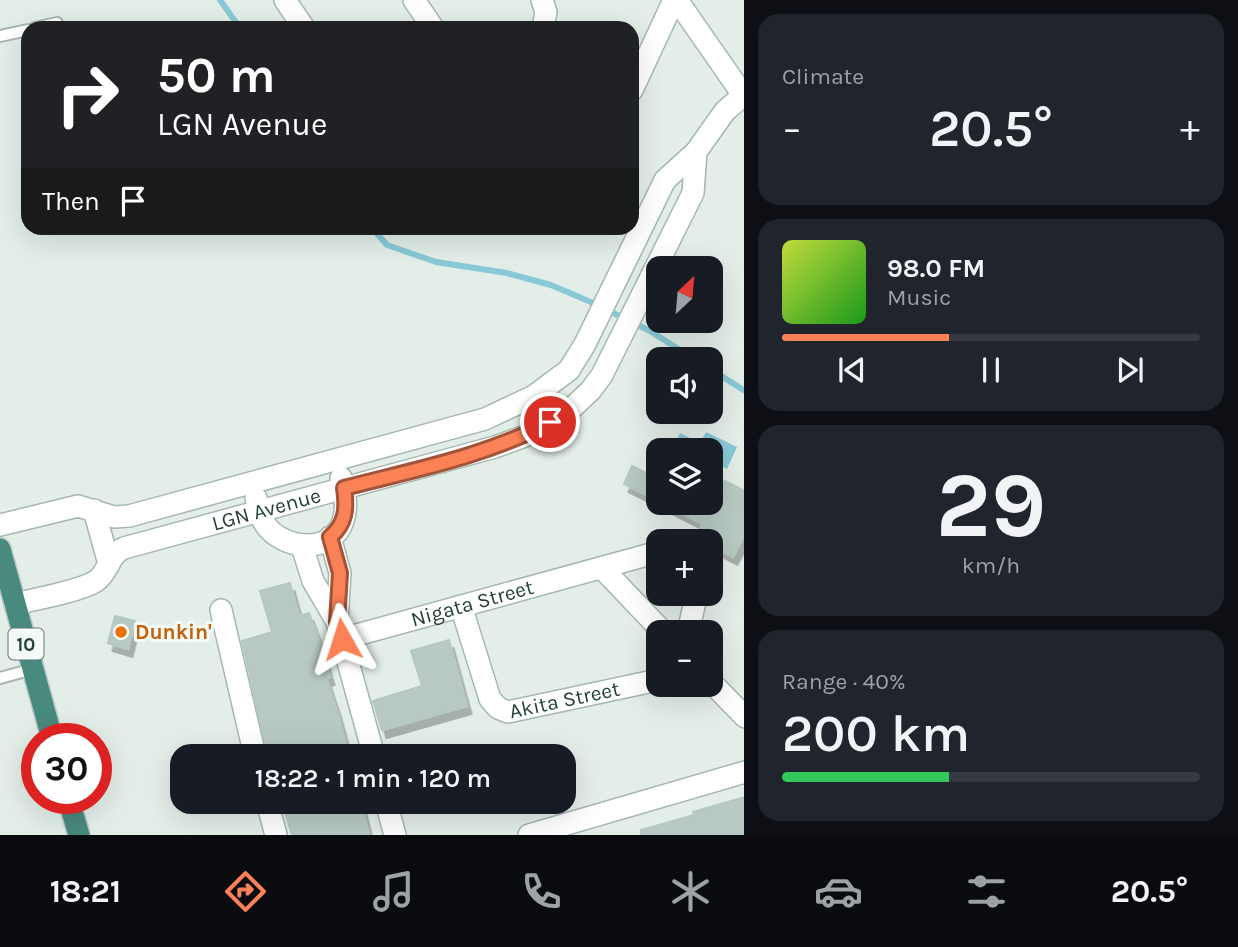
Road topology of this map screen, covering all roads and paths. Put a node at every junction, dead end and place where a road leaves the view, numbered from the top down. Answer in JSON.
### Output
{"nodes":[{"id":1,"x":285,"y":0,"type":"edge"},
{"id":2,"x":414,"y":0,"type":"edge"},
{"id":3,"x":542,"y":0,"type":"edge"},
{"id":4,"x":676,"y":0,"type":"edge"},
{"id":5,"x":299,"y":21,"type":"edge"},
{"id":6,"x":428,"y":21,"type":"edge"},
{"id":7,"x":544,"y":21,"type":"edge"},
{"id":8,"x":21,"y":32,"type":"edge"},
{"id":9,"x":0,"y":36,"type":"edge"},
{"id":10,"x":639,"y":76,"type":"edge"},
{"id":11,"x":744,"y":94,"type":"edge"},
{"id":12,"x":696,"y":152,"type":"junction"},
{"id":13,"x":639,"y":234,"type":"edge"},
{"id":14,"x":638,"y":235,"type":"edge"},
{"id":15,"x":569,"y":370,"type":"junction"},
{"id":16,"x":591,"y":390,"type":"junction"},
{"id":17,"x":469,"y":423,"type":"junction"},
{"id":18,"x":478,"y":452,"type":"junction"},
{"id":19,"x":336,"y":460,"type":"junction"},
{"id":20,"x":252,"y":483,"type":"junction"},
{"id":21,"x":344,"y":488,"type":"junction"},
{"id":22,"x":94,"y":510,"type":"junction"},
{"id":23,"x":260,"y":511,"type":"junction"},
{"id":24,"x":0,"y":525,"type":"edge"},
{"id":25,"x":330,"y":537,"type":"junction"},
{"id":26,"x":302,"y":546,"type":"junction"},
{"id":27,"x":0,"y":549,"type":"edge"},
{"id":28,"x":646,"y":555,"type":"edge"},
{"id":29,"x":109,"y":564,"type":"junction"},
{"id":30,"x":602,"y":568,"type":"junction"},
{"id":31,"x":15,"y":604,"type":"junction"},
{"id":32,"x":461,"y":606,"type":"junction"},
{"id":33,"x":221,"y":610,"type":"dead end"},
{"id":34,"x":652,"y":620,"type":"edge"},
{"id":35,"x":340,"y":631,"type":"junction"},
{"id":36,"x":33,"y":668,"type":"junction"},
{"id":37,"x":0,"y":678,"type":"edge"},
{"id":38,"x":646,"y":683,"type":"edge"},
{"id":39,"x":723,"y":695,"type":"edge"},
{"id":40,"x":744,"y":717,"type":"edge"},
{"id":41,"x":48,"y":723,"type":"edge"},
{"id":42,"x":252,"y":744,"type":"edge"},
{"id":43,"x":371,"y":744,"type":"edge"},
{"id":44,"x":744,"y":772,"type":"edge"},
{"id":45,"x":73,"y":814,"type":"edge"},
{"id":46,"x":270,"y":814,"type":"edge"},
{"id":47,"x":389,"y":814,"type":"edge"},
{"id":48,"x":79,"y":835,"type":"edge"},
{"id":49,"x":276,"y":835,"type":"edge"},
{"id":50,"x":395,"y":835,"type":"edge"},
{"id":51,"x":529,"y":835,"type":"edge"}],
"edges":[{"from":1,"to":5,"type":"street"},
{"from":2,"to":6,"type":"street"},
{"from":3,"to":7,"type":"street"},
{"from":4,"to":10,"type":"street"},
{"from":4,"to":11,"type":"street"},
{"from":8,"to":9,"type":"lane"},
{"from":11,"to":12,"type":"street","name":"LGN Avenue"},
{"from":12,"to":13,"type":"street","name":"LGN Avenue"},
{"from":12,"to":16,"type":"street","name":"LGN Avenue"},
{"from":14,"to":15,"type":"street","name":"LGN Avenue"},
{"from":15,"to":16,"type":"street"},
{"from":15,"to":17,"type":"street","name":"LGN Avenue"},
{"from":16,"to":18,"type":"street","name":"LGN Avenue"},
{"from":17,"to":18,"type":"street"},
{"from":17,"to":19,"type":"street","name":"LGN Avenue"},
{"from":18,"to":21,"type":"street","name":"LGN Avenue"},
{"from":19,"to":20,"type":"street","name":"LGN Avenue"},
{"from":19,"to":21,"type":"street"},
{"from":20,"to":22,"type":"street","name":"LGN Avenue"},
{"from":20,"to":23,"type":"street"},
{"from":21,"to":23,"type":"street","name":"LGN Avenue"},
{"from":21,"to":25,"type":"street"},
{"from":22,"to":24,"type":"street","name":"LGN Avenue"},
{"from":22,"to":29,"type":"street"},
{"from":23,"to":26,"type":"street"},
{"from":23,"to":29,"type":"street","name":"LGN Avenue"},
{"from":25,"to":26,"type":"street"},
{"from":25,"to":35,"type":"street"},
{"from":26,"to":35,"type":"street"},
{"from":27,"to":31,"type":"highway","number":"10"},
{"from":28,"to":30,"type":"street","name":"Nigata Street"},
{"from":29,"to":31,"type":"street","name":"LGN Avenue"},
{"from":30,"to":32,"type":"street","name":"Nigata Street"},
{"from":30,"to":34,"type":"street"},
{"from":31,"to":36,"type":"highway","number":"10"},
{"from":32,"to":35,"type":"street","name":"Nigata Street"},
{"from":32,"to":38,"type":"street","name":"Akita Street"},
{"from":33,"to":42,"type":"street"},
{"from":35,"to":43,"type":"street"},
{"from":36,"to":37,"type":"lane"},
{"from":36,"to":41,"type":"highway","number":"10"},
{"from":39,"to":40,"type":"street"},
{"from":44,"to":51,"type":"street"},
{"from":45,"to":48,"type":"highway"},
{"from":46,"to":49,"type":"street"},
{"from":47,"to":50,"type":"street"}]}
